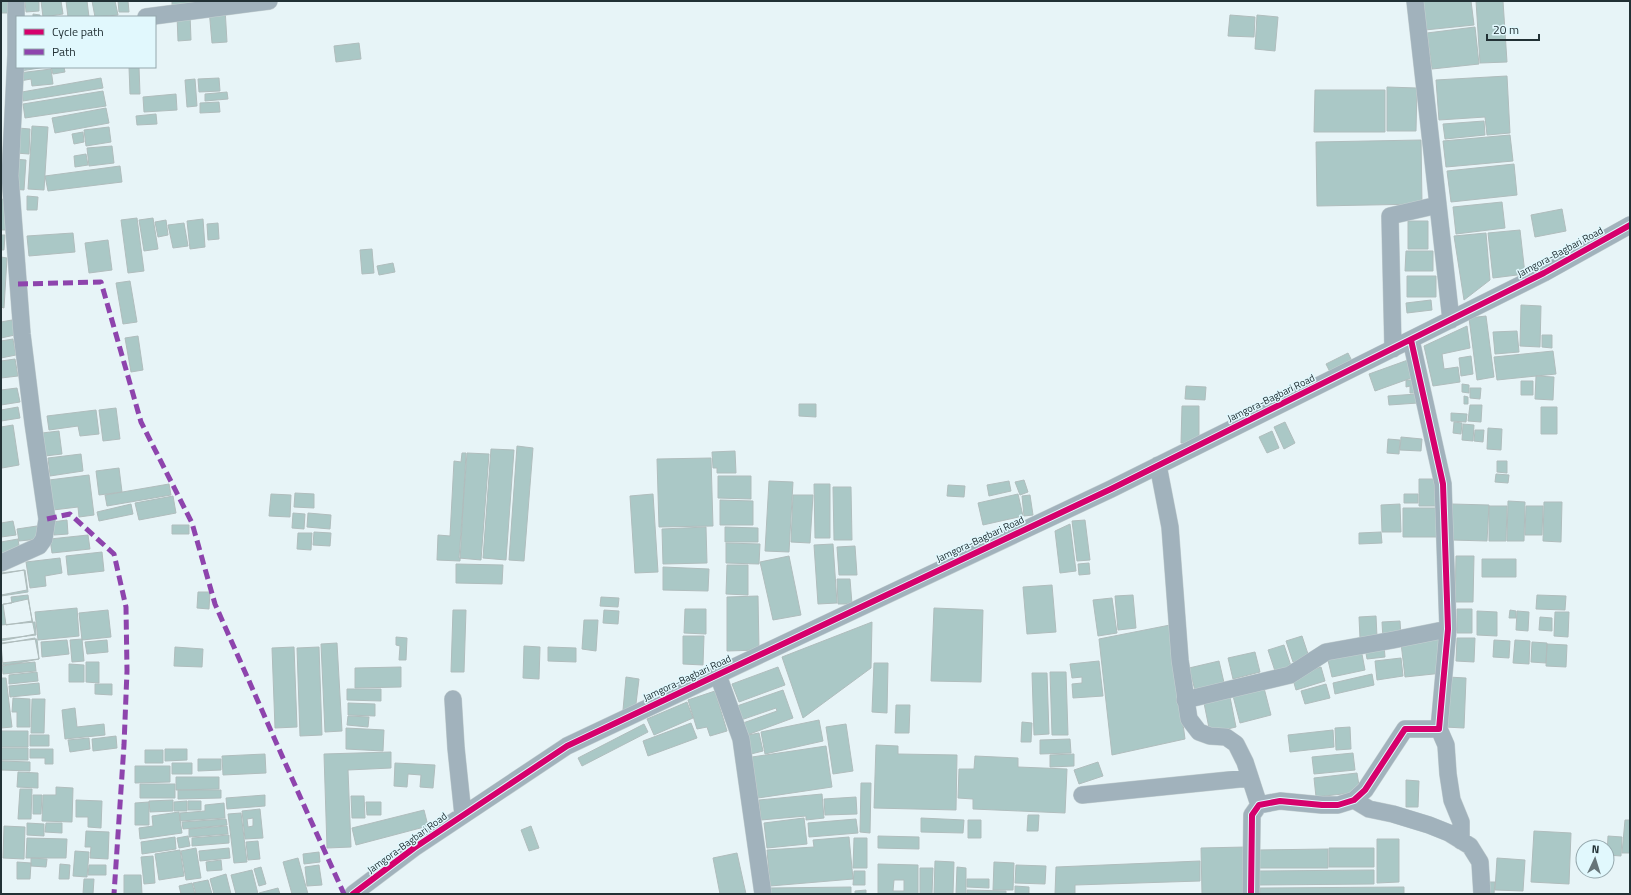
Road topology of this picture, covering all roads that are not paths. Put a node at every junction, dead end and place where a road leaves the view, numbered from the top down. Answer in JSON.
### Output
{"nodes":[{"id":1,"x":16,"y":1,"type":"edge"},
{"id":2,"x":269,"y":1,"type":"edge"},
{"id":3,"x":1415,"y":1,"type":"edge"},
{"id":4,"x":154,"y":16,"type":"edge"},
{"id":5,"x":16,"y":36,"type":"edge"},
{"id":6,"x":8,"y":56,"type":"edge"},
{"id":7,"x":5,"y":176,"type":"edge"},
{"id":8,"x":1438,"y":205,"type":"junction"},
{"id":9,"x":1630,"y":225,"type":"edge"},
{"id":10,"x":1451,"y":320,"type":"junction"},
{"id":11,"x":1411,"y":340,"type":"junction"},
{"id":12,"x":1392,"y":349,"type":"junction"},
{"id":13,"x":1158,"y":465,"type":"junction"},
{"id":14,"x":1,"y":562,"type":"edge"},
{"id":15,"x":1448,"y":629,"type":"junction"},
{"id":16,"x":718,"y":675,"type":"junction"},
{"id":17,"x":453,"y":700,"type":"dead end"},
{"id":18,"x":1185,"y":700,"type":"junction"},
{"id":19,"x":1439,"y":729,"type":"junction"},
{"id":20,"x":1249,"y":778,"type":"junction"},
{"id":21,"x":1082,"y":795,"type":"dead end"},
{"id":22,"x":1354,"y":800,"type":"junction"},
{"id":23,"x":1259,"y":805,"type":"junction"},
{"id":24,"x":463,"y":815,"type":"junction"},
{"id":25,"x":1462,"y":841,"type":"junction"},
{"id":26,"x":370,"y":888,"type":"edge"},
{"id":27,"x":353,"y":894,"type":"edge"},
{"id":28,"x":763,"y":894,"type":"edge"},
{"id":29,"x":1251,"y":894,"type":"edge"},
{"id":30,"x":1482,"y":894,"type":"edge"}],
"edges":[{"from":1,"to":5,"type":"street"},
{"from":2,"to":4,"type":"street"},
{"from":3,"to":8,"type":"street"},
{"from":5,"to":6,"type":"street"},
{"from":6,"to":7,"type":"street"},
{"from":7,"to":14,"type":"street"},
{"from":8,"to":10,"type":"street"},
{"from":8,"to":12,"type":"street"},
{"from":9,"to":10,"type":"street","name":"Jamgora-Bagbari Road"},
{"from":10,"to":11,"type":"street","name":"Jamgora-Bagbari Road"},
{"from":11,"to":12,"type":"street","name":"Jamgora-Bagbari Road"},
{"from":11,"to":15,"type":"street"},
{"from":12,"to":13,"type":"street","name":"Jamgora-Bagbari Road"},
{"from":13,"to":16,"type":"street","name":"Jamgora-Bagbari Road"},
{"from":13,"to":18,"type":"street"},
{"from":15,"to":18,"type":"street"},
{"from":15,"to":19,"type":"street"},
{"from":16,"to":24,"type":"street","name":"Jamgora-Bagbari Road"},
{"from":16,"to":28,"type":"street"},
{"from":17,"to":24,"type":"street"},
{"from":18,"to":20,"type":"street"},
{"from":19,"to":22,"type":"street"},
{"from":19,"to":25,"type":"street"},
{"from":20,"to":21,"type":"street"},
{"from":20,"to":23,"type":"street"},
{"from":22,"to":23,"type":"street"},
{"from":22,"to":25,"type":"street"},
{"from":23,"to":29,"type":"street"},
{"from":24,"to":26,"type":"street","name":"Jamgora-Bagbari Road"},
{"from":25,"to":30,"type":"street"},
{"from":26,"to":27,"type":"street","name":"Jamgora-Bagbari Road"}]}
